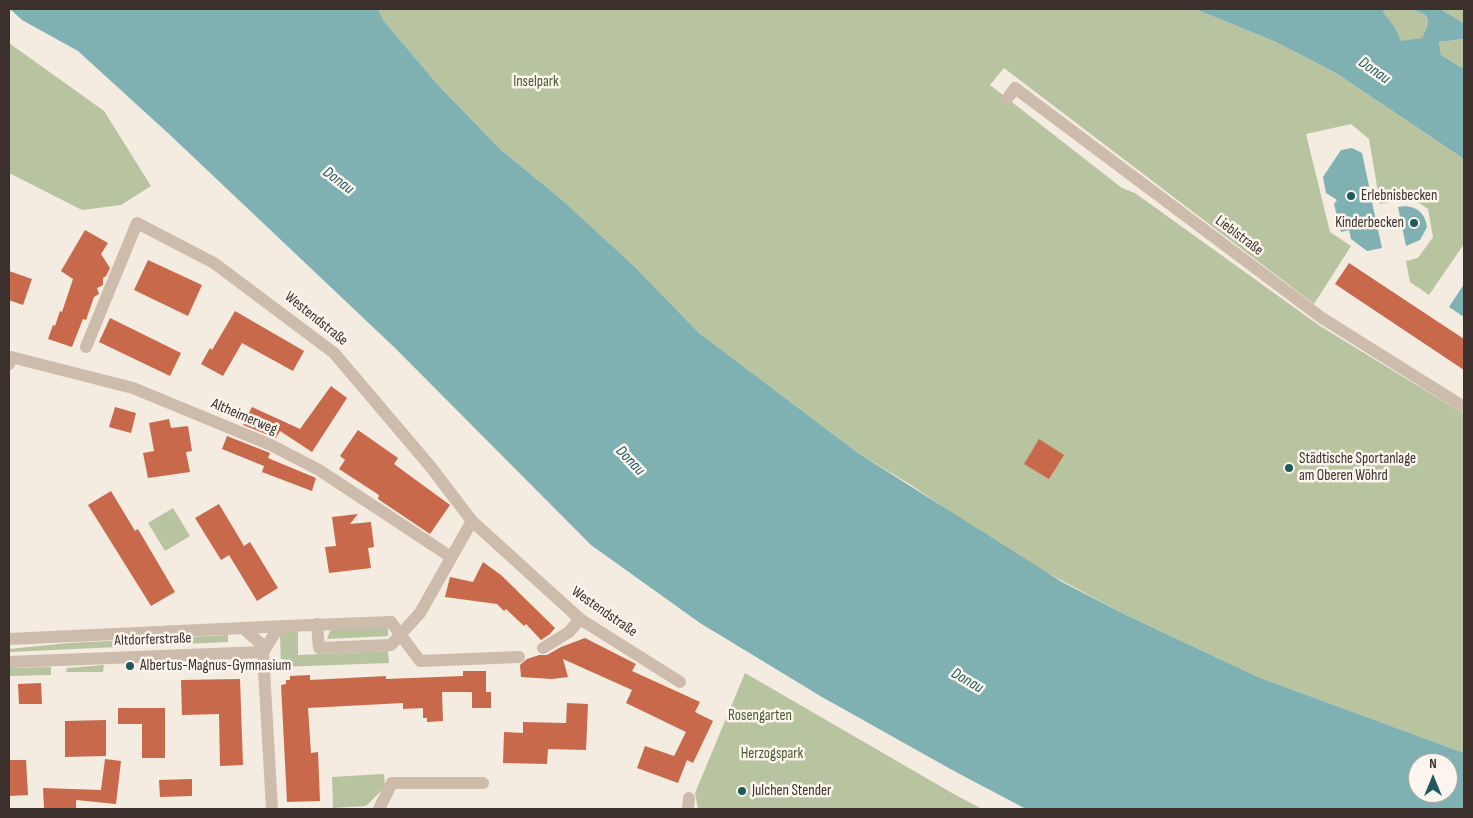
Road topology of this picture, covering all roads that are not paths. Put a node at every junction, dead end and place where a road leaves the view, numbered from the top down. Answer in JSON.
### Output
{"nodes":[{"id":1,"x":1007,"y":99,"type":"dead end"},
{"id":2,"x":86,"y":347,"type":"dead end"},
{"id":3,"x":9,"y":364,"type":"edge"},
{"id":4,"x":1464,"y":407,"type":"edge"},
{"id":5,"x":472,"y":521,"type":"junction"},
{"id":6,"x":451,"y":557,"type":"junction"},
{"id":7,"x":580,"y":619,"type":"junction"},
{"id":8,"x":317,"y":624,"type":"junction"},
{"id":9,"x":286,"y":626,"type":"junction"},
{"id":10,"x":243,"y":628,"type":"junction"},
{"id":11,"x":399,"y":636,"type":"junction"},
{"id":12,"x":9,"y":639,"type":"edge"},
{"id":13,"x":543,"y":648,"type":"dead end"},
{"id":14,"x":263,"y":652,"type":"junction"},
{"id":15,"x":519,"y":657,"type":"dead end"},
{"id":16,"x":9,"y":662,"type":"edge"},
{"id":17,"x":680,"y":682,"type":"dead end"},
{"id":18,"x":482,"y":783,"type":"dead end"},
{"id":19,"x":272,"y":809,"type":"edge"},
{"id":20,"x":379,"y":809,"type":"edge"}],
"edges":[{"from":1,"to":4,"type":"street","name":"Lieblstraße"},
{"from":2,"to":5,"type":"street","name":"Westendstraße"},
{"from":3,"to":6,"type":"street","name":"Altheimerweg"},
{"from":5,"to":6,"type":"street"},
{"from":5,"to":7,"type":"street","name":"Westendstraße"},
{"from":6,"to":11,"type":"street"},
{"from":7,"to":13,"type":"street"},
{"from":7,"to":17,"type":"street","name":"Westendstraße"},
{"from":8,"to":9,"type":"street","name":"Altdorferstraße"},
{"from":8,"to":11,"type":"street","name":"Altdorferstraße"},
{"from":8,"to":11,"type":"street"},
{"from":9,"to":10,"type":"street","name":"Altdorferstraße"},
{"from":9,"to":14,"type":"street"},
{"from":10,"to":12,"type":"street","name":"Altdorferstraße"},
{"from":10,"to":14,"type":"street"},
{"from":11,"to":15,"type":"street","name":"Altdorferstraße"},
{"from":14,"to":16,"type":"street","name":"Altdorferstraße"},
{"from":14,"to":19,"type":"street"},
{"from":18,"to":20,"type":"street"}]}
